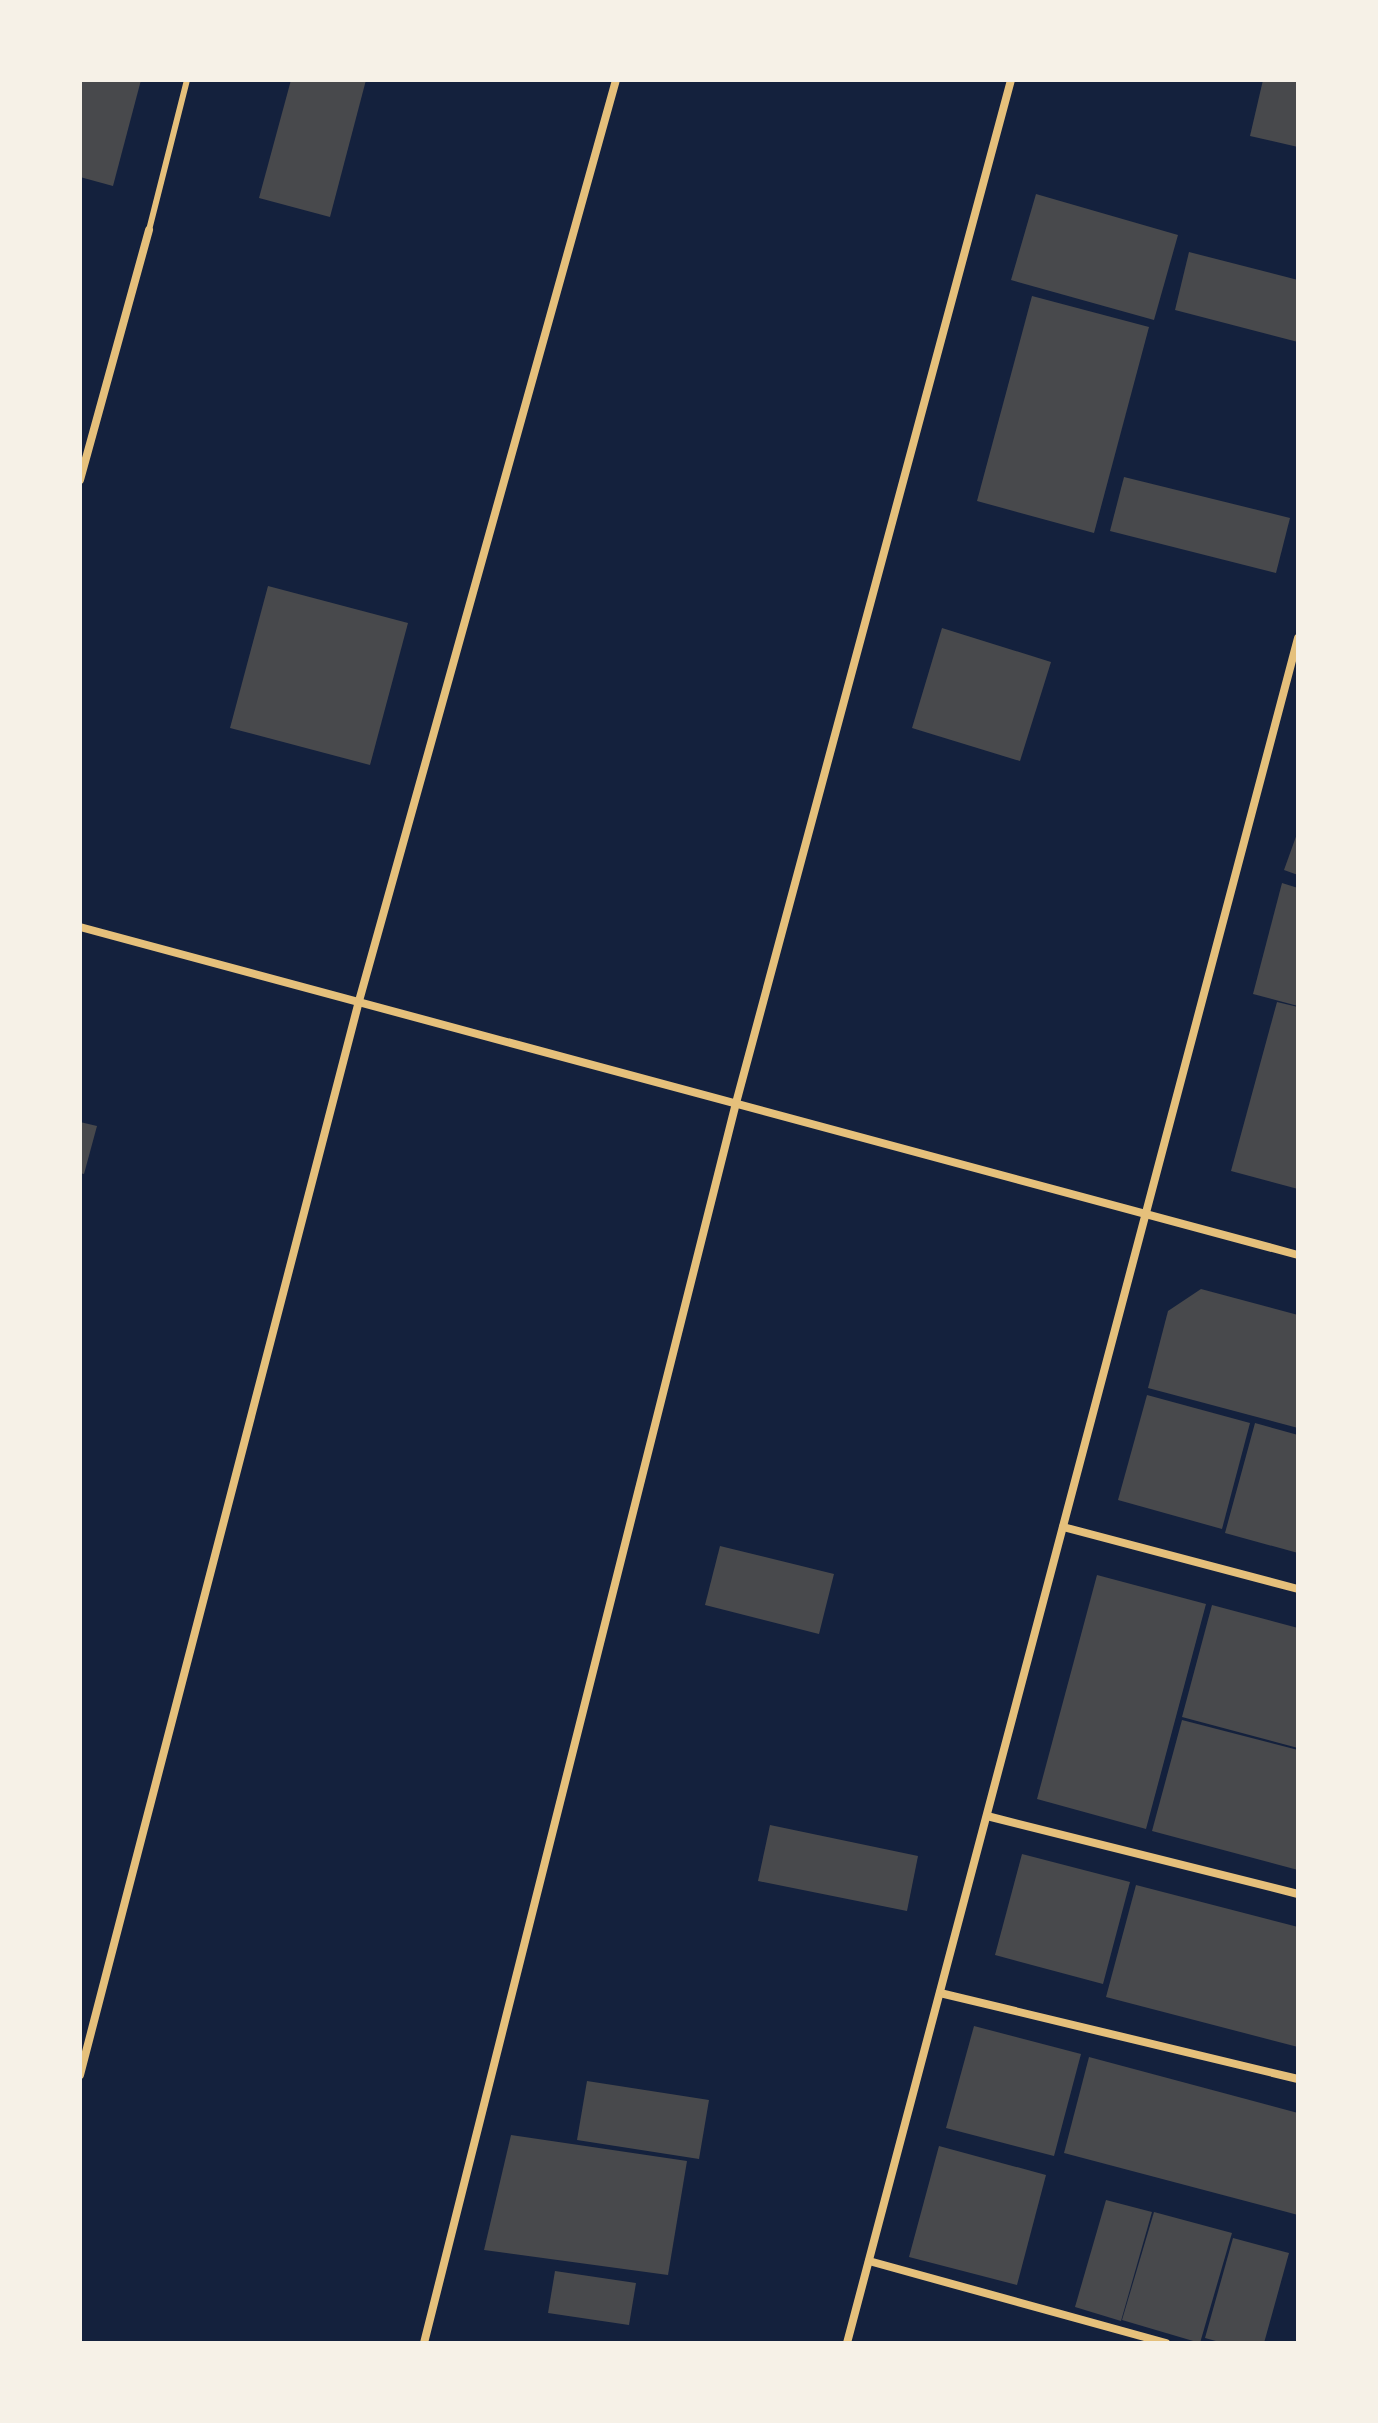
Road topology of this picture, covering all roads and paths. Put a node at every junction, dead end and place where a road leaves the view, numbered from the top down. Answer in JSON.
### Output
{"nodes":[{"id":1,"x":187,"y":80,"type":"edge"},
{"id":2,"x":616,"y":80,"type":"edge"},
{"id":3,"x":1011,"y":80,"type":"edge"},
{"id":4,"x":149,"y":230,"type":"joint"},
{"id":5,"x":80,"y":480,"type":"edge"},
{"id":6,"x":1298,"y":638,"type":"edge"},
{"id":7,"x":80,"y":927,"type":"edge"},
{"id":8,"x":359,"y":1001,"type":"junction"},
{"id":9,"x":736,"y":1103,"type":"junction"},
{"id":10,"x":1146,"y":1213,"type":"junction"},
{"id":11,"x":1298,"y":1255,"type":"edge"},
{"id":12,"x":1063,"y":1527,"type":"junction"},
{"id":13,"x":1298,"y":1589,"type":"edge"},
{"id":14,"x":987,"y":1816,"type":"junction"},
{"id":15,"x":1298,"y":1894,"type":"edge"},
{"id":16,"x":940,"y":1993,"type":"junction"},
{"id":17,"x":80,"y":2075,"type":"edge"},
{"id":18,"x":1298,"y":2079,"type":"edge"},
{"id":19,"x":869,"y":2261,"type":"junction"},
{"id":20,"x":424,"y":2343,"type":"edge"},
{"id":21,"x":847,"y":2343,"type":"edge"},
{"id":22,"x":1166,"y":2343,"type":"edge"}],
"edges":[{"from":1,"to":4,"type":"lane"},
{"from":2,"to":8,"type":"street"},
{"from":3,"to":9,"type":"street"},
{"from":4,"to":5,"type":"street"},
{"from":6,"to":10,"type":"street"},
{"from":7,"to":8,"type":"street"},
{"from":8,"to":9,"type":"street"},
{"from":8,"to":17,"type":"street"},
{"from":9,"to":10,"type":"street"},
{"from":9,"to":20,"type":"street"},
{"from":10,"to":11,"type":"street"},
{"from":10,"to":12,"type":"street"},
{"from":12,"to":13,"type":"street"},
{"from":12,"to":14,"type":"street"},
{"from":14,"to":15,"type":"street"},
{"from":14,"to":16,"type":"street"},
{"from":16,"to":18,"type":"street"},
{"from":16,"to":19,"type":"street"},
{"from":19,"to":21,"type":"street"},
{"from":19,"to":22,"type":"street"}]}
